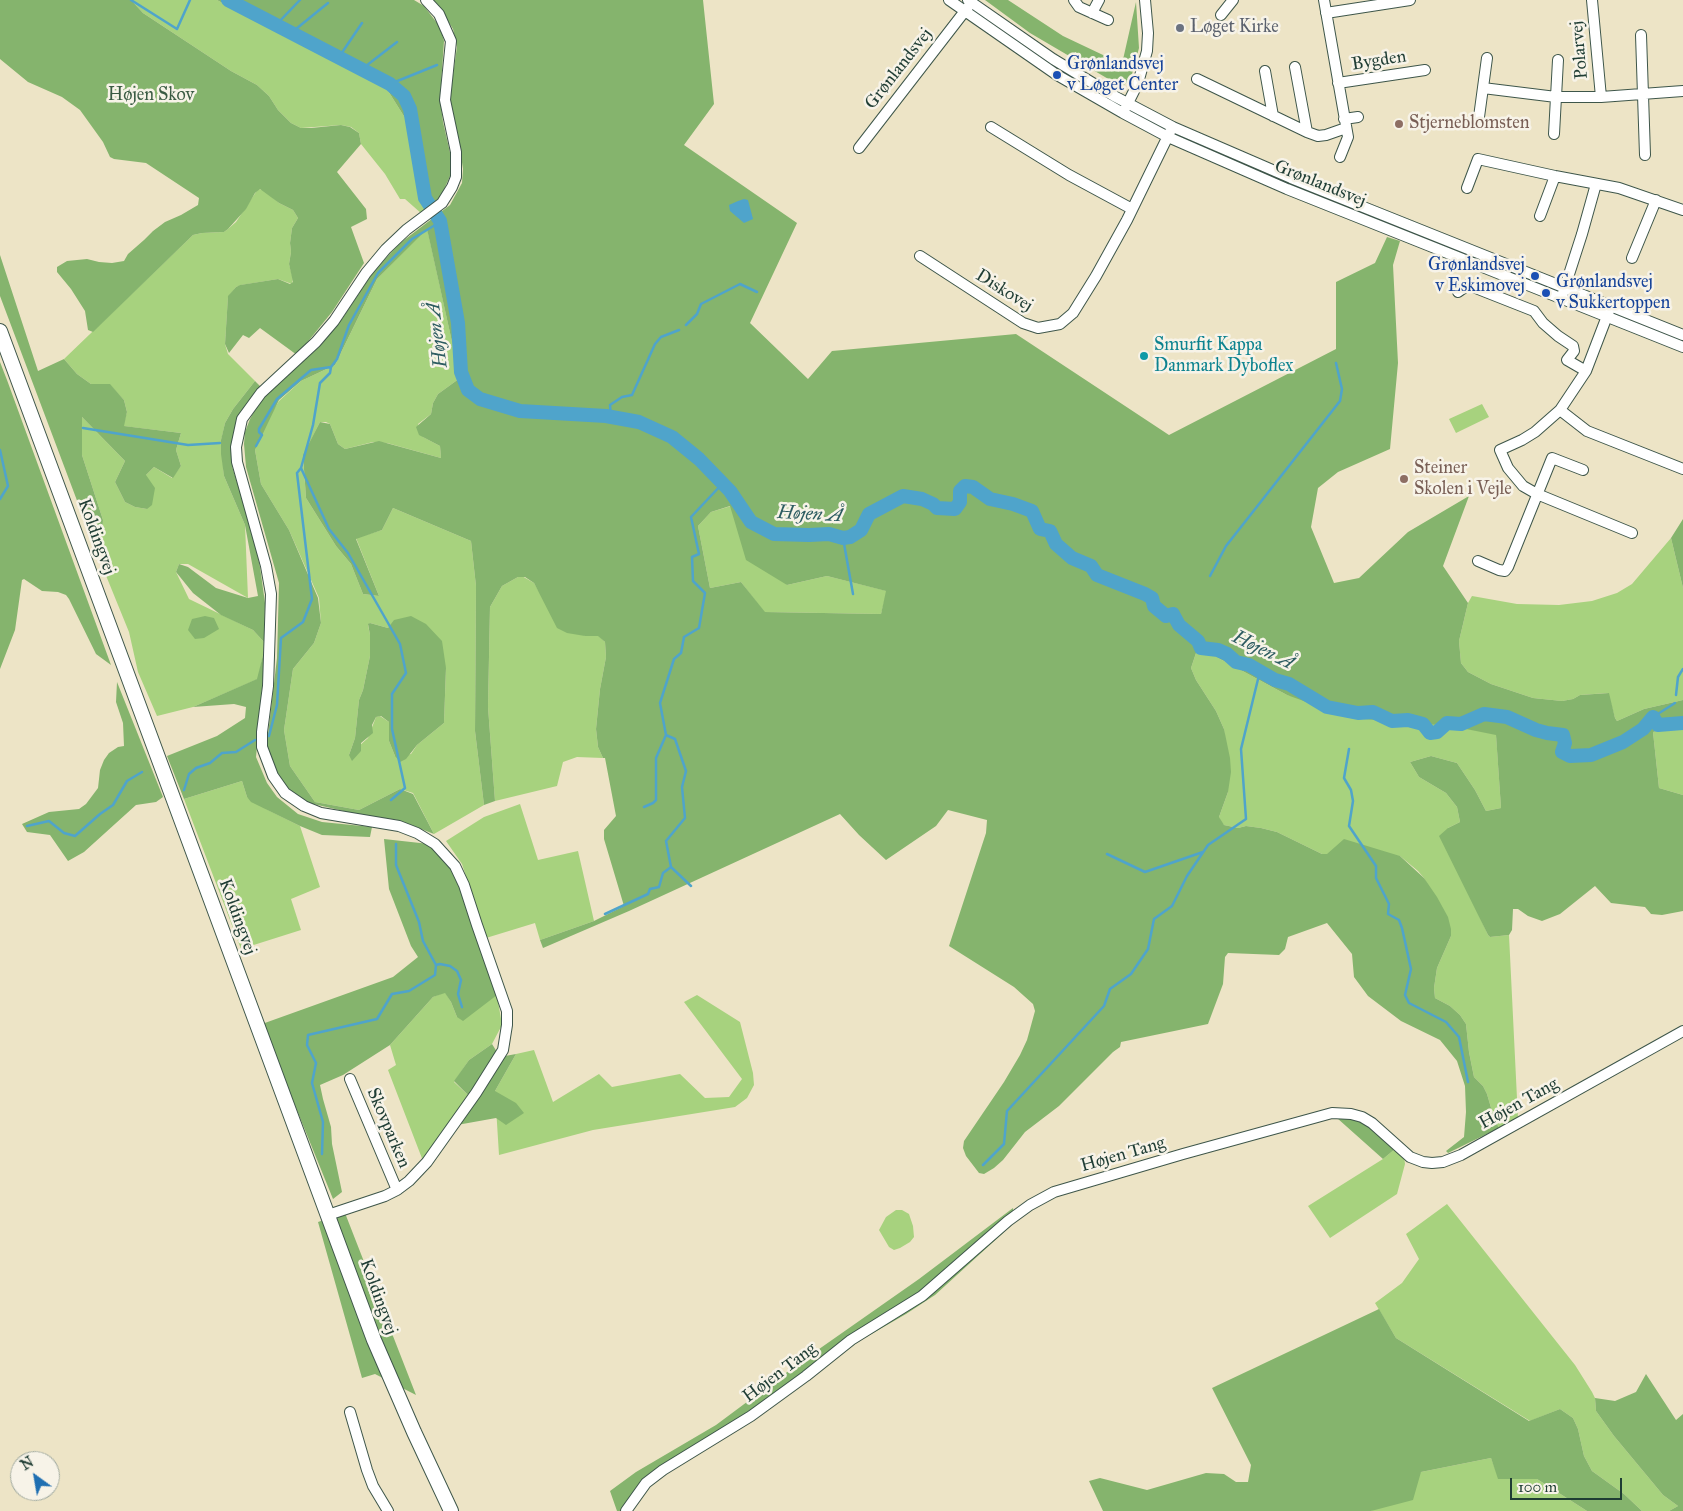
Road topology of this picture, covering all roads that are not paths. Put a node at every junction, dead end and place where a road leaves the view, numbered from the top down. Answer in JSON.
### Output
{"nodes":[{"id":1,"x":426,"y":0,"type":"edge"},
{"id":2,"x":949,"y":0,"type":"edge"},
{"id":3,"x":1074,"y":0,"type":"edge"},
{"id":4,"x":1099,"y":0,"type":"edge"},
{"id":5,"x":1145,"y":0,"type":"edge"},
{"id":6,"x":1233,"y":0,"type":"edge"},
{"id":7,"x":1324,"y":0,"type":"edge"},
{"id":8,"x":1410,"y":0,"type":"edge"},
{"id":9,"x":1592,"y":0,"type":"edge"},
{"id":10,"x":970,"y":1,"type":"edge"},
{"id":11,"x":965,"y":11,"type":"junction"},
{"id":12,"x":1092,"y":13,"type":"junction"},
{"id":13,"x":1326,"y":14,"type":"junction"},
{"id":14,"x":1221,"y":15,"type":"dead end"},
{"id":15,"x":1108,"y":20,"type":"dead end"},
{"id":16,"x":1641,"y":35,"type":"dead end"},
{"id":17,"x":1487,"y":58,"type":"dead end"},
{"id":18,"x":1558,"y":60,"type":"dead end"},
{"id":19,"x":1295,"y":67,"type":"dead end"},
{"id":20,"x":1425,"y":70,"type":"dead end"},
{"id":21,"x":1265,"y":71,"type":"dead end"},
{"id":22,"x":1197,"y":79,"type":"dead end"},
{"id":23,"x":1338,"y":83,"type":"junction"},
{"id":24,"x":1483,"y":88,"type":"junction"},
{"id":25,"x":1683,"y":91,"type":"edge"},
{"id":26,"x":1643,"y":94,"type":"junction"},
{"id":27,"x":1556,"y":97,"type":"junction"},
{"id":28,"x":1601,"y":97,"type":"junction"},
{"id":29,"x":1129,"y":104,"type":"junction"},
{"id":30,"x":1123,"y":113,"type":"junction"},
{"id":31,"x":1273,"y":116,"type":"junction"},
{"id":32,"x":1358,"y":117,"type":"dead end"},
{"id":33,"x":1479,"y":117,"type":"dead end"},
{"id":34,"x":1345,"y":124,"type":"junction"},
{"id":35,"x":1173,"y":127,"type":"junction"},
{"id":36,"x":991,"y":128,"type":"dead end"},
{"id":37,"x":1306,"y":132,"type":"junction"},
{"id":38,"x":1554,"y":134,"type":"dead end"},
{"id":39,"x":1168,"y":136,"type":"junction"},
{"id":40,"x":859,"y":148,"type":"dead end"},
{"id":41,"x":1645,"y":155,"type":"dead end"},
{"id":42,"x":1340,"y":157,"type":"dead end"},
{"id":43,"x":1555,"y":176,"type":"junction"},
{"id":44,"x":1596,"y":184,"type":"junction"},
{"id":45,"x":1467,"y":188,"type":"dead end"},
{"id":46,"x":1656,"y":200,"type":"junction"},
{"id":47,"x":1132,"y":209,"type":"junction"},
{"id":48,"x":1683,"y":210,"type":"edge"},
{"id":49,"x":1540,"y":216,"type":"dead end"},
{"id":50,"x":920,"y":256,"type":"dead end"},
{"id":51,"x":1632,"y":258,"type":"dead end"},
{"id":52,"x":1565,"y":288,"type":"junction"},
{"id":53,"x":1458,"y":292,"type":"dead end"},
{"id":54,"x":1561,"y":299,"type":"junction"},
{"id":55,"x":1609,"y":312,"type":"junction"},
{"id":56,"x":0,"y":331,"type":"edge"},
{"id":57,"x":1683,"y":335,"type":"edge"},
{"id":58,"x":1683,"y":347,"type":"edge"},
{"id":59,"x":1586,"y":371,"type":"junction"},
{"id":60,"x":1560,"y":410,"type":"junction"},
{"id":61,"x":1683,"y":469,"type":"edge"},
{"id":62,"x":1583,"y":470,"type":"dead end"},
{"id":63,"x":1537,"y":494,"type":"junction"},
{"id":64,"x":1632,"y":533,"type":"dead end"},
{"id":65,"x":1478,"y":560,"type":"dead end"},
{"id":66,"x":1683,"y":1031,"type":"edge"},
{"id":67,"x":350,"y":1079,"type":"dead end"},
{"id":68,"x":398,"y":1190,"type":"junction"},
{"id":69,"x":328,"y":1215,"type":"junction"},
{"id":70,"x":350,"y":1412,"type":"dead end"},
{"id":71,"x":388,"y":1511,"type":"edge"},
{"id":72,"x":451,"y":1511,"type":"edge"},
{"id":73,"x":626,"y":1511,"type":"edge"}],
"edges":[{"from":1,"to":68,"type":"street"},
{"from":2,"to":11,"type":"street","name":"Grønlandsvej"},
{"from":3,"to":12,"type":"street"},
{"from":4,"to":12,"type":"street"},
{"from":5,"to":29,"type":"street"},
{"from":6,"to":14,"type":"street"},
{"from":7,"to":13,"type":"street","name":"Bygden"},
{"from":8,"to":13,"type":"street"},
{"from":9,"to":28,"type":"street","name":"Polarvej"},
{"from":10,"to":11,"type":"street","name":"Grønlandsvej"},
{"from":10,"to":29,"type":"street","name":"Grønlandsvej"},
{"from":11,"to":30,"type":"street","name":"Grønlandsvej"},
{"from":11,"to":40,"type":"street","name":"Grønlandsvej"},
{"from":12,"to":15,"type":"street"},
{"from":13,"to":23,"type":"street","name":"Bygden"},
{"from":16,"to":26,"type":"street"},
{"from":17,"to":24,"type":"street"},
{"from":18,"to":27,"type":"street","name":"Polarvej"},
{"from":19,"to":37,"type":"street"},
{"from":20,"to":23,"type":"street","name":"Bygden"},
{"from":21,"to":31,"type":"street"},
{"from":22,"to":31,"type":"street"},
{"from":23,"to":34,"type":"street","name":"Bygden"},
{"from":24,"to":27,"type":"street","name":"Polarvej"},
{"from":24,"to":33,"type":"street"},
{"from":25,"to":26,"type":"street","name":"Polarvej"},
{"from":26,"to":28,"type":"street","name":"Polarvej"},
{"from":26,"to":41,"type":"street"},
{"from":27,"to":28,"type":"street","name":"Polarvej"},
{"from":27,"to":38,"type":"street","name":"Polarvej"},
{"from":29,"to":30,"type":"street"},
{"from":29,"to":35,"type":"street","name":"Grønlandsvej"},
{"from":30,"to":39,"type":"street","name":"Grønlandsvej"},
{"from":31,"to":37,"type":"street"},
{"from":32,"to":34,"type":"street"},
{"from":34,"to":37,"type":"street"},
{"from":34,"to":42,"type":"street","name":"Bygden"},
{"from":35,"to":39,"type":"street","name":"Diskovej"},
{"from":35,"to":52,"type":"street","name":"Grønlandsvej"},
{"from":36,"to":47,"type":"street"},
{"from":39,"to":47,"type":"street","name":"Diskovej"},
{"from":39,"to":54,"type":"street","name":"Grønlandsvej"},
{"from":43,"to":44,"type":"street"},
{"from":43,"to":45,"type":"street"},
{"from":43,"to":49,"type":"street"},
{"from":44,"to":46,"type":"street"},
{"from":44,"to":52,"type":"street"},
{"from":46,"to":48,"type":"street"},
{"from":46,"to":51,"type":"street"},
{"from":47,"to":50,"type":"street","name":"Diskovej"},
{"from":52,"to":54,"type":"street"},
{"from":52,"to":55,"type":"street","name":"Grønlandsvej"},
{"from":53,"to":59,"type":"street"},
{"from":54,"to":55,"type":"street","name":"Grønlandsvej"},
{"from":55,"to":57,"type":"street","name":"Grønlandsvej"},
{"from":55,"to":58,"type":"street","name":"Grønlandsvej"},
{"from":55,"to":59,"type":"street"},
{"from":56,"to":69,"type":"main road","name":"Koldingvej"},
{"from":59,"to":60,"type":"street"},
{"from":60,"to":61,"type":"street"},
{"from":60,"to":63,"type":"street"},
{"from":62,"to":63,"type":"street"},
{"from":63,"to":64,"type":"street"},
{"from":63,"to":65,"type":"street"},
{"from":66,"to":73,"type":"street","name":"Højen Tang"},
{"from":67,"to":68,"type":"street","name":"Skovparken"},
{"from":68,"to":69,"type":"street"},
{"from":69,"to":72,"type":"main road","name":"Koldingvej"},
{"from":70,"to":71,"type":"street"}]}
